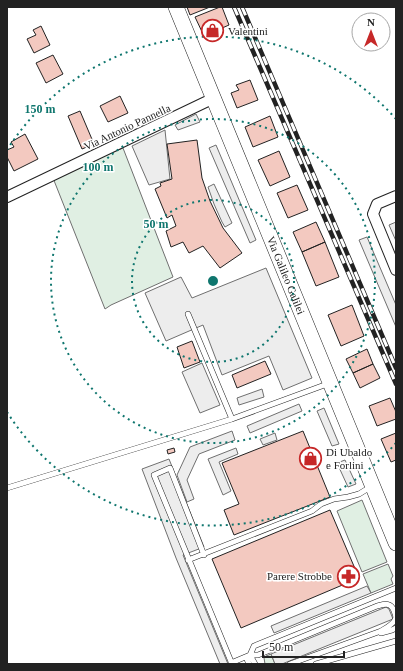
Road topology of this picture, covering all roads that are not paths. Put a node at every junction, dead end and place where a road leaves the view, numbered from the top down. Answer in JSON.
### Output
{"nodes":[{"id":1,"x":176,"y":7,"type":"edge"},
{"id":2,"x":214,"y":98,"type":"junction"},
{"id":3,"x":396,"y":196,"type":"edge"},
{"id":4,"x":7,"y":197,"type":"edge"},
{"id":5,"x":396,"y":270,"type":"edge"},
{"id":6,"x":188,"y":314,"type":"dead end"},
{"id":7,"x":330,"y":383,"type":"junction"},
{"id":8,"x":232,"y":419,"type":"junction"},
{"id":9,"x":372,"y":486,"type":"junction"},
{"id":10,"x":7,"y":488,"type":"edge"},
{"id":11,"x":396,"y":543,"type":"edge"},
{"id":12,"x":204,"y":555,"type":"junction"},
{"id":13,"x":188,"y":560,"type":"junction"},
{"id":14,"x":396,"y":588,"type":"edge"},
{"id":15,"x":396,"y":628,"type":"edge"},
{"id":16,"x":366,"y":636,"type":"junction"},
{"id":17,"x":396,"y":641,"type":"edge"},
{"id":18,"x":248,"y":656,"type":"junction"},
{"id":19,"x":231,"y":664,"type":"edge"},
{"id":20,"x":249,"y":664,"type":"edge"},
{"id":21,"x":255,"y":664,"type":"edge"},
{"id":22,"x":290,"y":664,"type":"edge"},
{"id":23,"x":316,"y":664,"type":"edge"}],
"edges":[{"from":1,"to":2,"type":"main road","name":"Via Galileo Galilei"},
{"from":2,"to":4,"type":"street","name":"Via Antonio Pannella"},
{"from":2,"to":7,"type":"main road","name":"Via Galileo Galilei"},
{"from":3,"to":5,"type":"street"},
{"from":6,"to":8,"type":"lane"},
{"from":7,"to":8,"type":"lane"},
{"from":7,"to":9,"type":"main road","name":"Via Galileo Galilei"},
{"from":8,"to":10,"type":"lane"},
{"from":9,"to":11,"type":"main road","name":"Via Galileo Galilei"},
{"from":9,"to":12,"type":"lane"},
{"from":12,"to":13,"type":"lane"},
{"from":12,"to":13,"type":"lane"},
{"from":13,"to":19,"type":"lane"},
{"from":14,"to":18,"type":"lane"},
{"from":15,"to":16,"type":"lane"},
{"from":16,"to":18,"type":"lane"},
{"from":16,"to":22,"type":"lane"},
{"from":17,"to":23,"type":"lane"},
{"from":18,"to":19,"type":"lane"},
{"from":18,"to":20,"type":"lane"},
{"from":18,"to":21,"type":"lane"}]}
